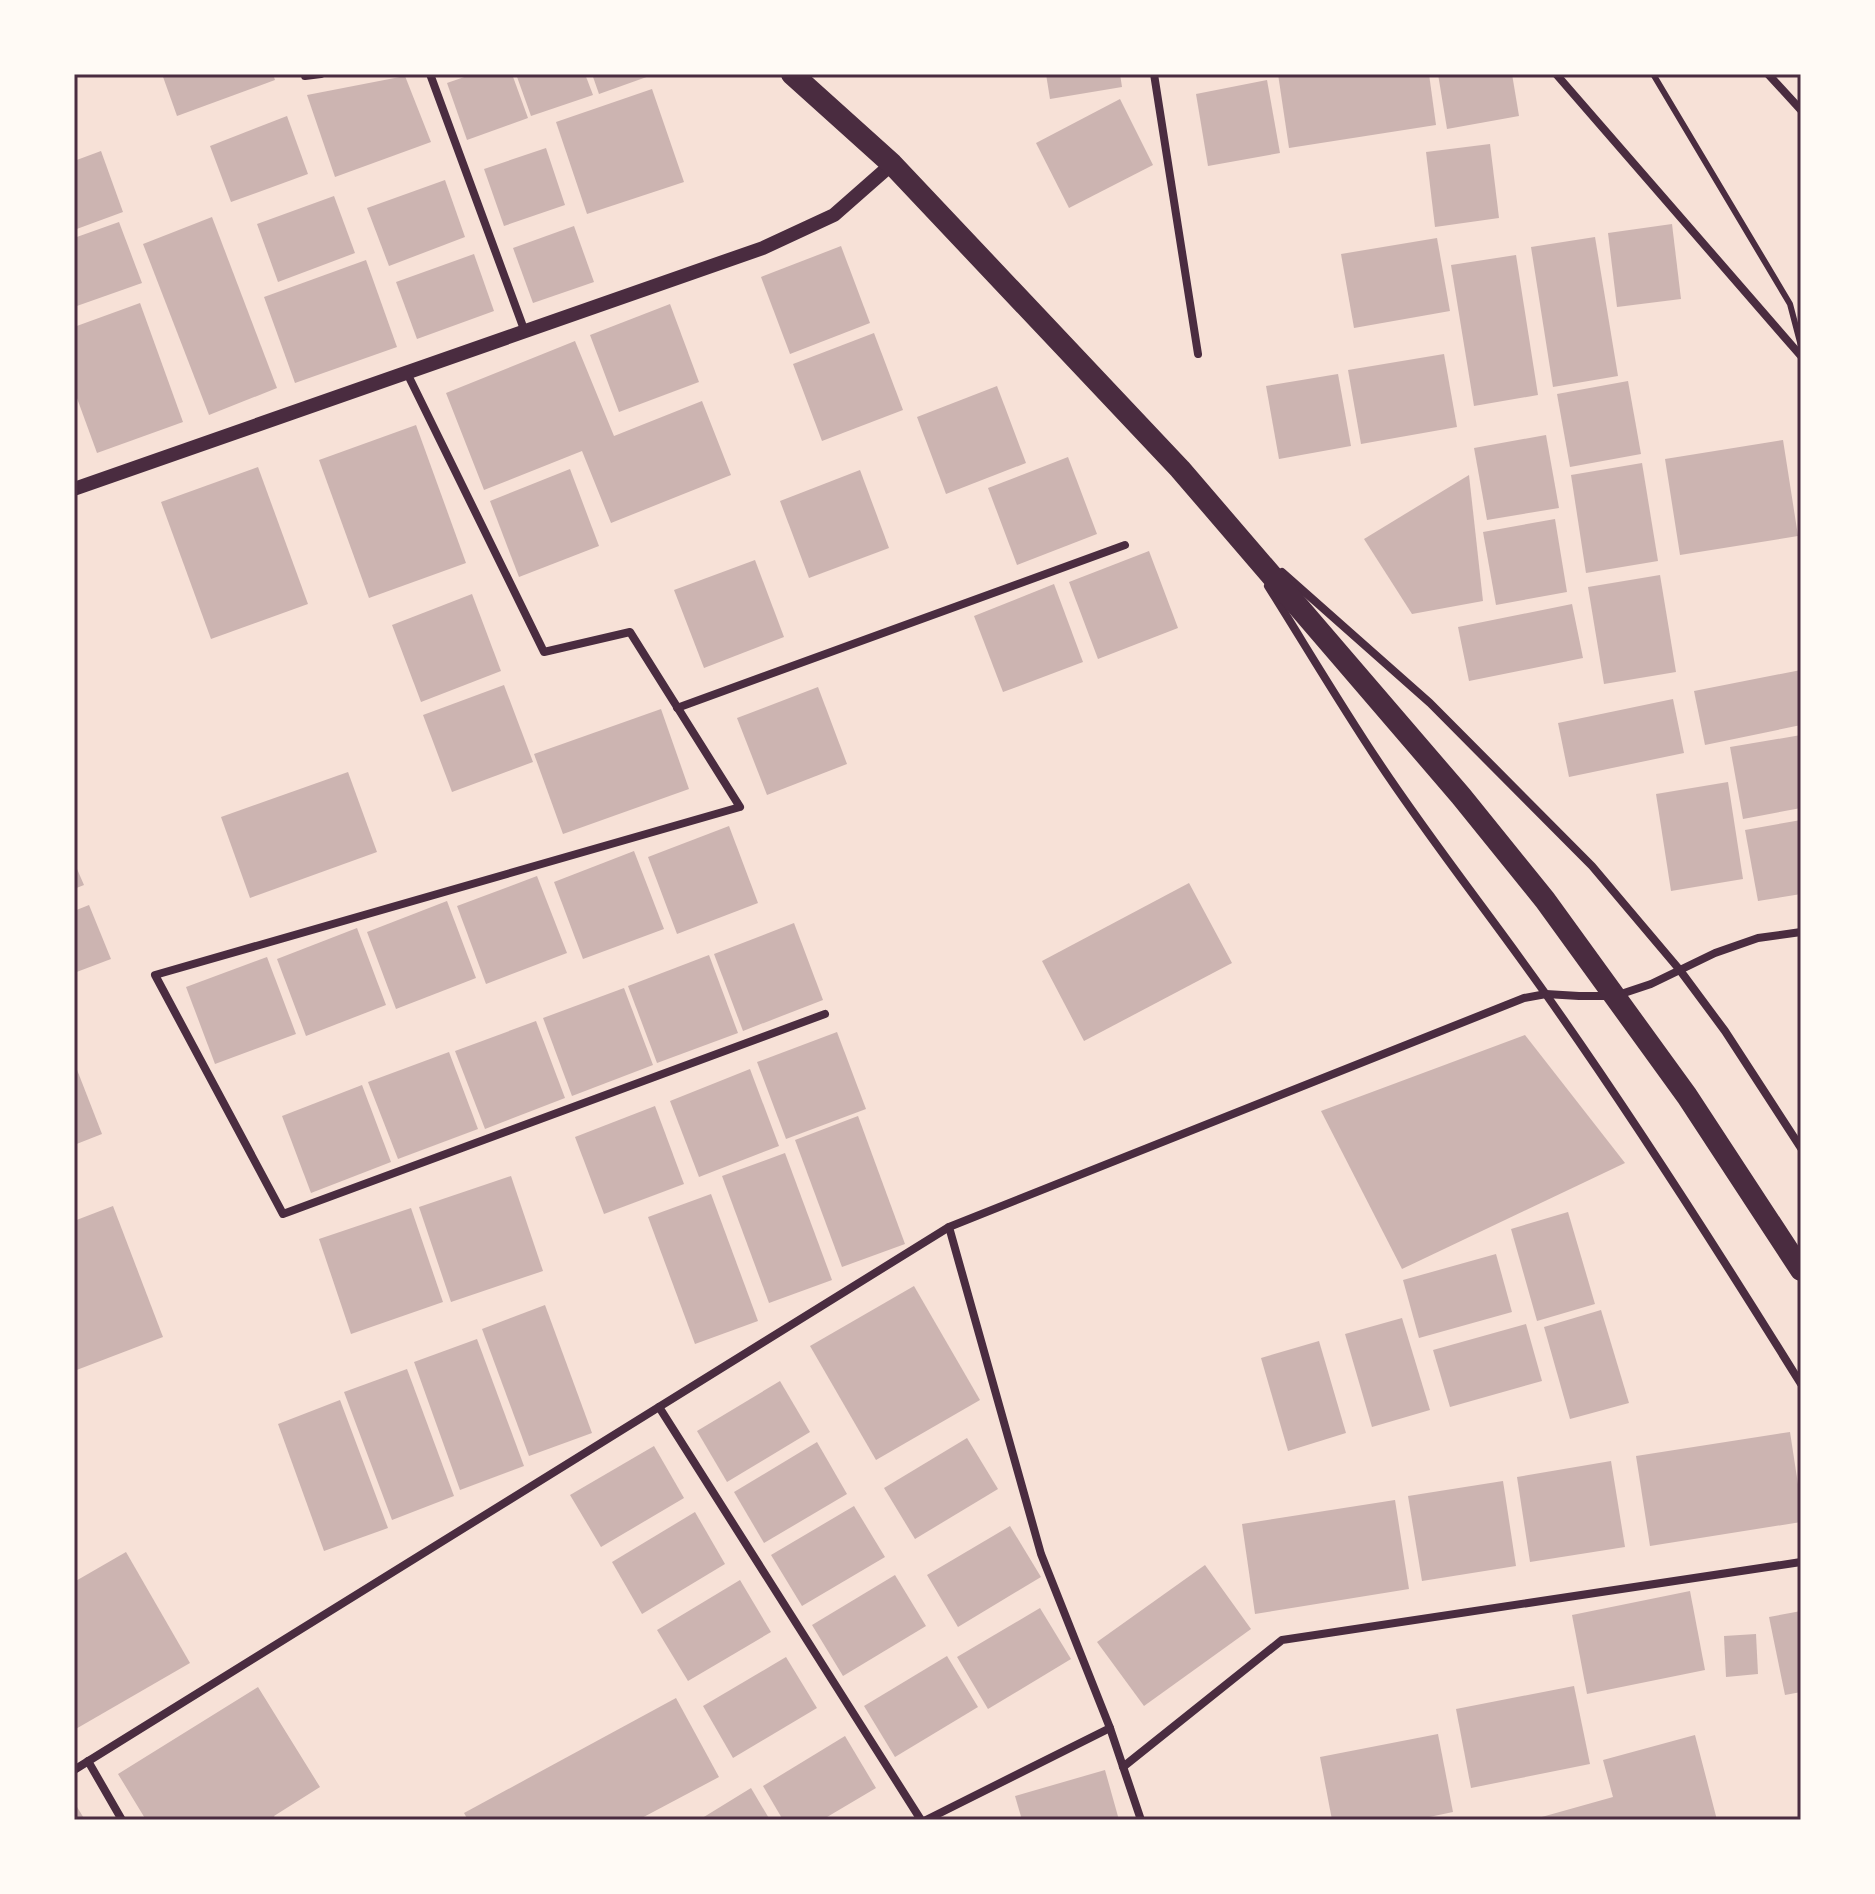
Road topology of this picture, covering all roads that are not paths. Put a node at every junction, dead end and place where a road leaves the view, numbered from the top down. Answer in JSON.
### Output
{"nodes":[{"id":1,"x":321,"y":74,"type":"edge"},
{"id":2,"x":430,"y":74,"type":"edge"},
{"id":3,"x":792,"y":74,"type":"edge"},
{"id":4,"x":1154,"y":74,"type":"edge"},
{"id":5,"x":1556,"y":74,"type":"edge"},
{"id":6,"x":1653,"y":74,"type":"edge"},
{"id":7,"x":1768,"y":74,"type":"edge"},
{"id":8,"x":305,"y":76,"type":"dead end"},
{"id":9,"x":1801,"y":110,"type":"edge"},
{"id":10,"x":892,"y":164,"type":"junction"},
{"id":11,"x":525,"y":332,"type":"junction"},
{"id":12,"x":1801,"y":346,"type":"edge"},
{"id":13,"x":1198,"y":354,"type":"dead end"},
{"id":14,"x":1801,"y":356,"type":"edge"},
{"id":15,"x":407,"y":373,"type":"junction"},
{"id":16,"x":74,"y":489,"type":"edge"},
{"id":17,"x":1234,"y":531,"type":"junction"},
{"id":18,"x":1125,"y":545,"type":"dead end"},
{"id":19,"x":677,"y":708,"type":"junction"},
{"id":20,"x":1801,"y":932,"type":"edge"},
{"id":21,"x":1679,"y":969,"type":"junction"},
{"id":22,"x":1546,"y":994,"type":"junction"},
{"id":23,"x":1615,"y":996,"type":"junction"},
{"id":24,"x":825,"y":1014,"type":"dead end"},
{"id":25,"x":1801,"y":1148,"type":"edge"},
{"id":26,"x":949,"y":1227,"type":"junction"},
{"id":27,"x":1801,"y":1270,"type":"edge"},
{"id":28,"x":1801,"y":1384,"type":"edge"},
{"id":29,"x":659,"y":1407,"type":"junction"},
{"id":30,"x":1801,"y":1562,"type":"edge"},
{"id":31,"x":1110,"y":1728,"type":"junction"},
{"id":32,"x":88,"y":1761,"type":"junction"},
{"id":33,"x":1123,"y":1767,"type":"junction"},
{"id":34,"x":74,"y":1770,"type":"edge"},
{"id":35,"x":122,"y":1820,"type":"edge"},
{"id":36,"x":923,"y":1820,"type":"edge"},
{"id":37,"x":1141,"y":1820,"type":"edge"}],
"edges":[{"from":1,"to":8,"type":"street"},
{"from":2,"to":11,"type":"street"},
{"from":3,"to":10,"type":"highway"},
{"from":4,"to":13,"type":"street"},
{"from":5,"to":14,"type":"street"},
{"from":6,"to":12,"type":"lane"},
{"from":7,"to":9,"type":"street"},
{"from":10,"to":11,"type":"street"},
{"from":10,"to":17,"type":"highway"},
{"from":11,"to":15,"type":"street"},
{"from":15,"to":16,"type":"street"},
{"from":15,"to":19,"type":"street"},
{"from":17,"to":21,"type":"street"},
{"from":17,"to":22,"type":"street"},
{"from":17,"to":23,"type":"highway"},
{"from":18,"to":19,"type":"street"},
{"from":19,"to":24,"type":"street"},
{"from":20,"to":21,"type":"street"},
{"from":21,"to":23,"type":"street"},
{"from":21,"to":25,"type":"street"},
{"from":22,"to":23,"type":"street"},
{"from":22,"to":26,"type":"street"},
{"from":22,"to":28,"type":"street"},
{"from":23,"to":27,"type":"highway"},
{"from":26,"to":29,"type":"street"},
{"from":26,"to":31,"type":"street"},
{"from":29,"to":32,"type":"street"},
{"from":29,"to":36,"type":"street"},
{"from":30,"to":33,"type":"street"},
{"from":31,"to":33,"type":"street"},
{"from":31,"to":36,"type":"street"},
{"from":32,"to":34,"type":"street"},
{"from":32,"to":35,"type":"street"},
{"from":33,"to":37,"type":"street"}]}
